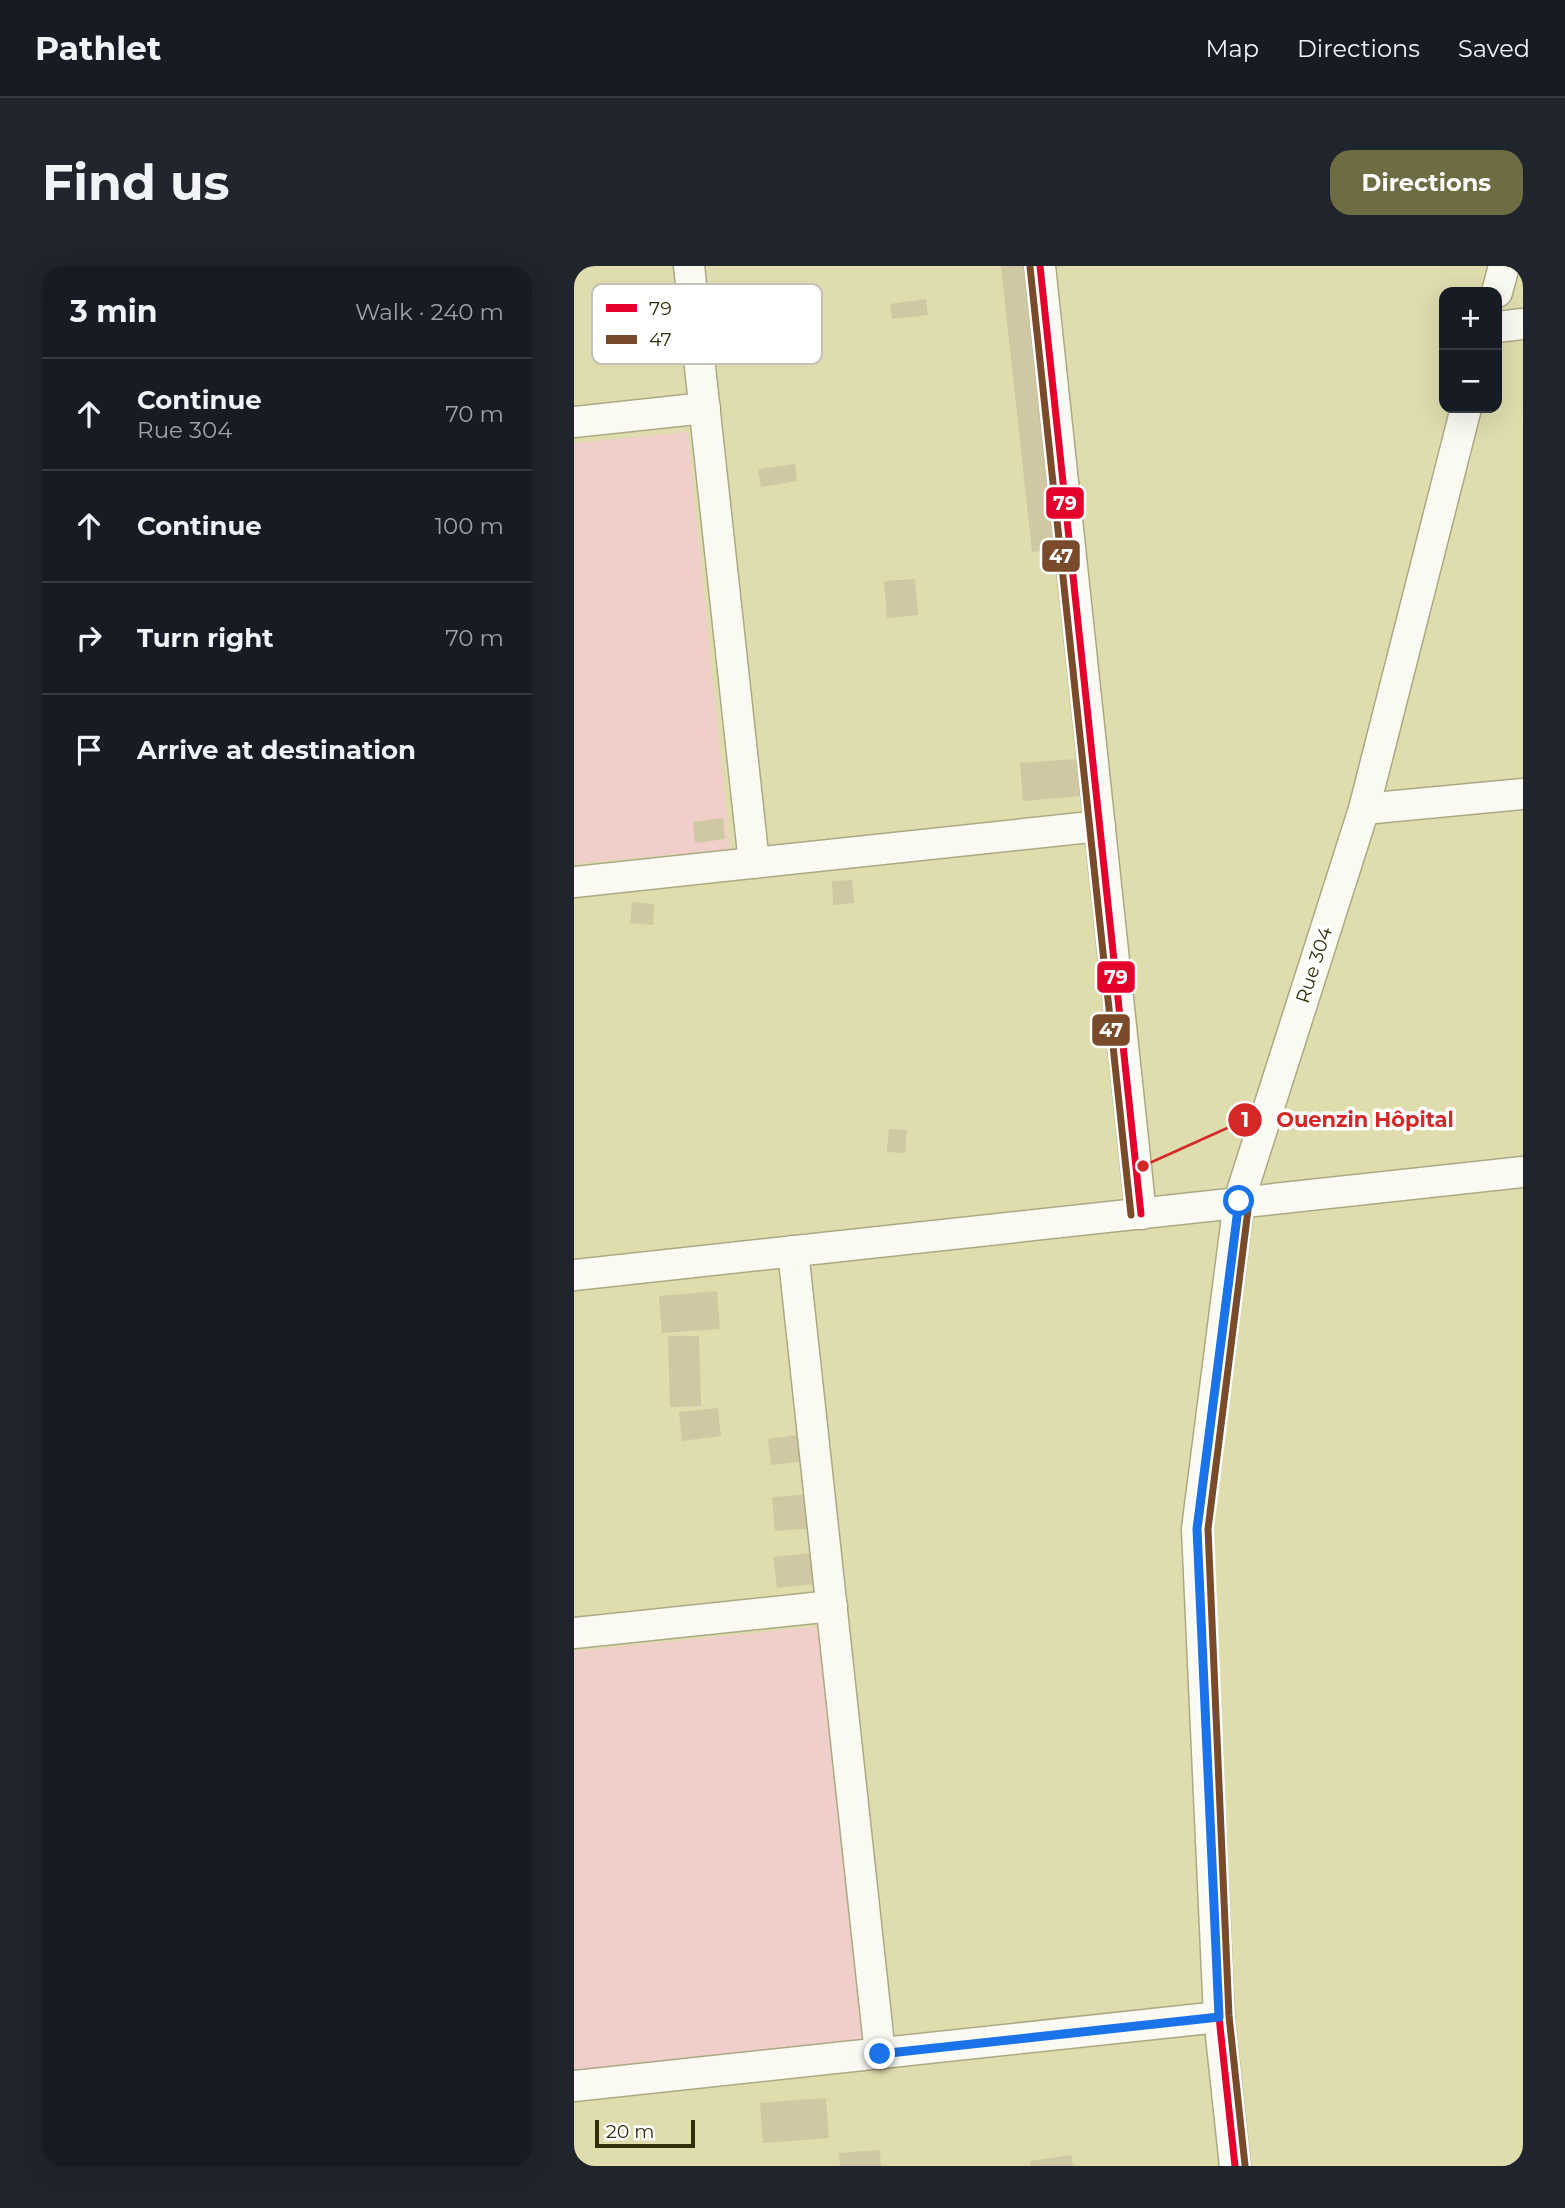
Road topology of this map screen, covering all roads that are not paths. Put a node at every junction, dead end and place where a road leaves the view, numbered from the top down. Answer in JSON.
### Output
{"nodes":[{"id":1,"x":690,"y":266,"type":"edge"},
{"id":2,"x":1040,"y":266,"type":"edge"},
{"id":3,"x":1504,"y":266,"type":"edge"},
{"id":4,"x":692,"y":284,"type":"edge"},
{"id":5,"x":1498,"y":287,"type":"edge"},
{"id":6,"x":1523,"y":324,"type":"edge"},
{"id":7,"x":1502,"y":326,"type":"edge"},
{"id":8,"x":700,"y":364,"type":"edge"},
{"id":9,"x":705,"y":408,"type":"junction"},
{"id":10,"x":1465,"y":413,"type":"edge"},
{"id":11,"x":574,"y":422,"type":"edge"},
{"id":12,"x":1523,"y":794,"type":"edge"},
{"id":13,"x":1364,"y":809,"type":"junction"},
{"id":14,"x":1100,"y":826,"type":"junction"},
{"id":15,"x":754,"y":863,"type":"junction"},
{"id":16,"x":574,"y":882,"type":"edge"},
{"id":17,"x":1523,"y":1172,"type":"edge"},
{"id":18,"x":1239,"y":1201,"type":"junction"},
{"id":19,"x":1141,"y":1213,"type":"junction"},
{"id":20,"x":793,"y":1251,"type":"junction"},
{"id":21,"x":574,"y":1275,"type":"edge"},
{"id":22,"x":832,"y":1606,"type":"junction"},
{"id":23,"x":574,"y":1633,"type":"edge"},
{"id":24,"x":1219,"y":2017,"type":"junction"},
{"id":25,"x":880,"y":2054,"type":"junction"},
{"id":26,"x":574,"y":2086,"type":"edge"},
{"id":27,"x":1235,"y":2166,"type":"edge"}],
"edges":[{"from":1,"to":4,"type":"street"},
{"from":2,"to":14,"type":"street"},
{"from":3,"to":5,"type":"street"},
{"from":6,"to":7,"type":"street"},
{"from":8,"to":9,"type":"street"},
{"from":9,"to":11,"type":"street"},
{"from":9,"to":15,"type":"street"},
{"from":10,"to":13,"type":"street","name":"Rue 304"},
{"from":12,"to":13,"type":"street"},
{"from":13,"to":18,"type":"street","name":"Rue 304"},
{"from":14,"to":15,"type":"street"},
{"from":14,"to":19,"type":"street"},
{"from":15,"to":16,"type":"street"},
{"from":17,"to":18,"type":"street"},
{"from":18,"to":19,"type":"street"},
{"from":18,"to":24,"type":"street","name":"Rue 304"},
{"from":19,"to":20,"type":"street"},
{"from":20,"to":21,"type":"street"},
{"from":20,"to":22,"type":"street"},
{"from":22,"to":23,"type":"street"},
{"from":22,"to":25,"type":"street"},
{"from":24,"to":25,"type":"street"},
{"from":24,"to":27,"type":"street","name":"Rue 304"},
{"from":25,"to":26,"type":"street"}]}
